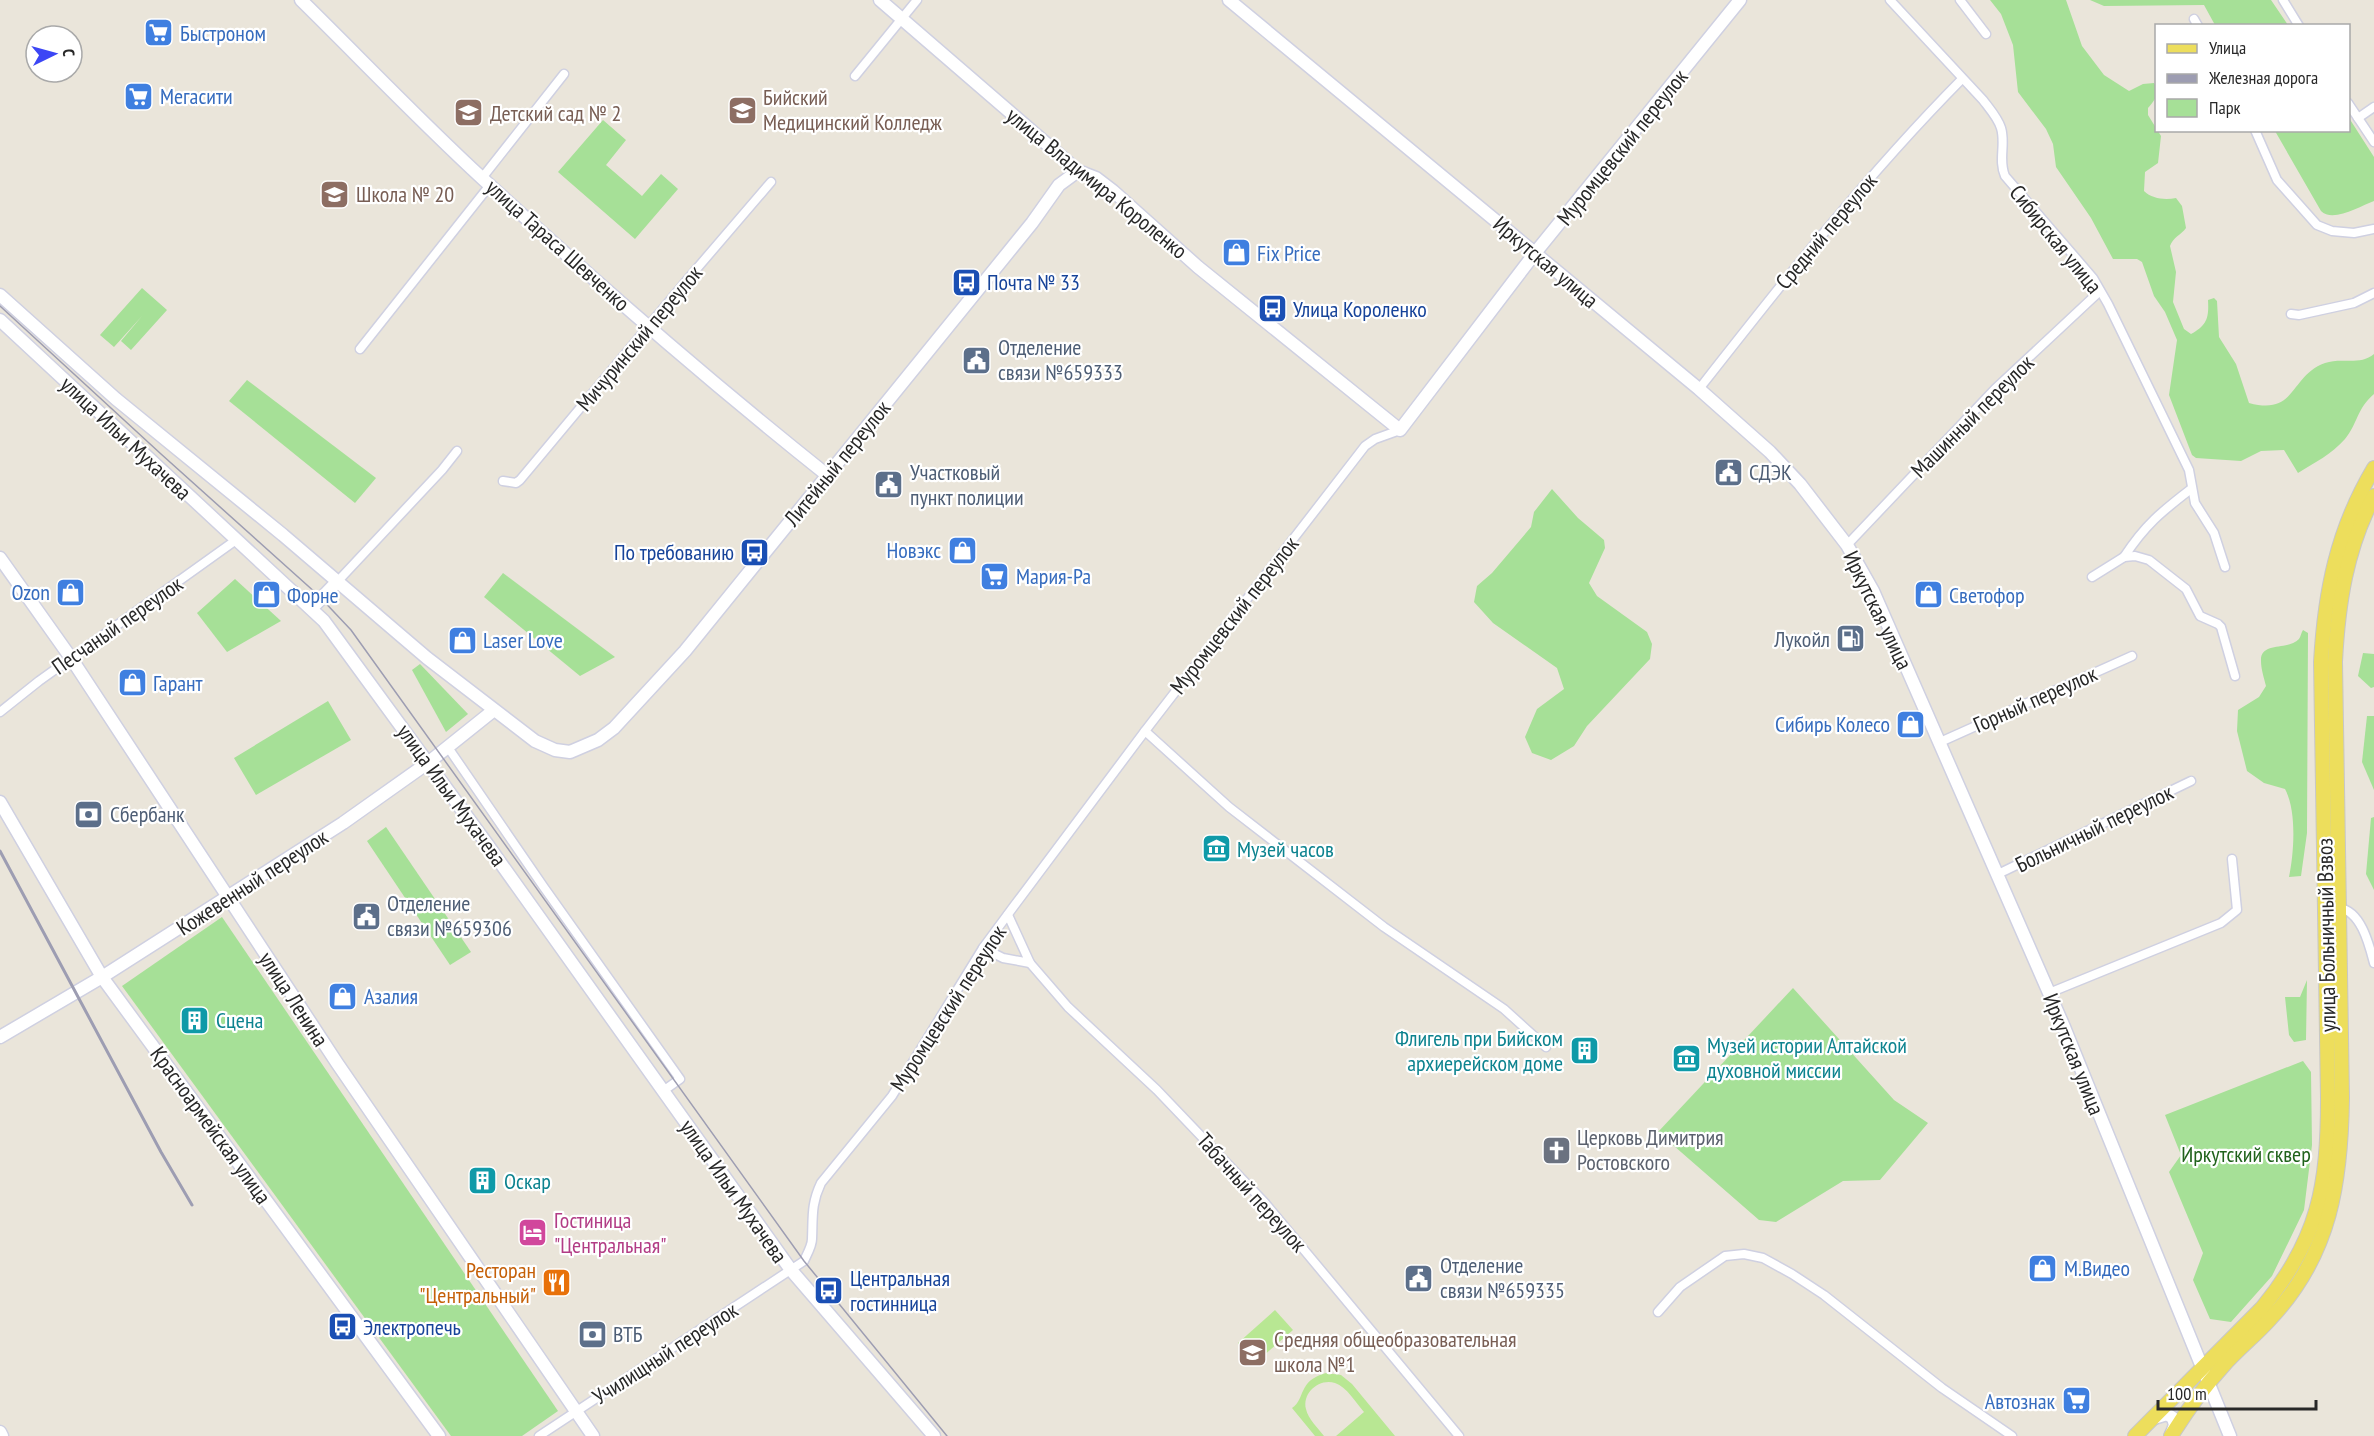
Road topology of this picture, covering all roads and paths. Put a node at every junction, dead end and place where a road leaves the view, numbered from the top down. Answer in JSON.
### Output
{"nodes":[{"id":1,"x":301,"y":0,"type":"edge"},
{"id":2,"x":880,"y":0,"type":"edge"},
{"id":3,"x":917,"y":0,"type":"edge"},
{"id":4,"x":1229,"y":0,"type":"edge"},
{"id":5,"x":1740,"y":0,"type":"edge"},
{"id":6,"x":1890,"y":0,"type":"edge"},
{"id":7,"x":1960,"y":0,"type":"edge"},
{"id":8,"x":2283,"y":0,"type":"edge"},
{"id":9,"x":902,"y":18,"type":"junction"},
{"id":10,"x":2298,"y":24,"type":"edge"},
{"id":11,"x":1986,"y":34,"type":"dead end"},
{"id":12,"x":564,"y":74,"type":"dead end"},
{"id":13,"x":855,"y":76,"type":"dead end"},
{"id":14,"x":1962,"y":79,"type":"junction"},
{"id":15,"x":2350,"y":104,"type":"edge"},
{"id":16,"x":2374,"y":107,"type":"edge"},
{"id":17,"x":2358,"y":118,"type":"junction"},
{"id":18,"x":2256,"y":132,"type":"edge"},
{"id":19,"x":2374,"y":142,"type":"edge"},
{"id":20,"x":1078,"y":171,"type":"junction"},
{"id":21,"x":486,"y":182,"type":"junction"},
{"id":22,"x":771,"y":182,"type":"dead end"},
{"id":23,"x":2374,"y":229,"type":"edge"},
{"id":24,"x":1535,"y":253,"type":"junction"},
{"id":25,"x":2100,"y":291,"type":"junction"},
{"id":26,"x":2374,"y":293,"type":"edge"},
{"id":27,"x":0,"y":295,"type":"edge"},
{"id":28,"x":2291,"y":314,"type":"dead end"},
{"id":29,"x":0,"y":320,"type":"edge"},
{"id":30,"x":650,"y":326,"type":"junction"},
{"id":31,"x":360,"y":349,"type":"dead end"},
{"id":32,"x":1699,"y":389,"type":"junction"},
{"id":33,"x":1400,"y":430,"type":"junction"},
{"id":34,"x":457,"y":451,"type":"dead end"},
{"id":35,"x":2374,"y":468,"type":"edge"},
{"id":36,"x":827,"y":475,"type":"junction"},
{"id":37,"x":502,"y":481,"type":"dead end"},
{"id":38,"x":2191,"y":489,"type":"junction"},
{"id":39,"x":2374,"y":496,"type":"edge"},
{"id":40,"x":236,"y":540,"type":"junction"},
{"id":41,"x":1847,"y":545,"type":"junction"},
{"id":42,"x":2124,"y":557,"type":"junction"},
{"id":43,"x":0,"y":558,"type":"edge"},
{"id":44,"x":2225,"y":567,"type":"dead end"},
{"id":45,"x":2092,"y":577,"type":"dead end"},
{"id":46,"x":337,"y":582,"type":"junction"},
{"id":47,"x":312,"y":608,"type":"junction"},
{"id":48,"x":2132,"y":656,"type":"dead end"},
{"id":49,"x":71,"y":658,"type":"junction"},
{"id":50,"x":2235,"y":676,"type":"dead end"},
{"id":51,"x":494,"y":710,"type":"junction"},
{"id":52,"x":0,"y":712,"type":"edge"},
{"id":53,"x":1145,"y":731,"type":"junction"},
{"id":54,"x":1938,"y":743,"type":"junction"},
{"id":55,"x":447,"y":746,"type":"junction"},
{"id":56,"x":585,"y":747,"type":"joint"},
{"id":57,"x":429,"y":762,"type":"junction"},
{"id":58,"x":2191,"y":781,"type":"dead end"},
{"id":59,"x":0,"y":802,"type":"edge"},
{"id":60,"x":2232,"y":859,"type":"dead end"},
{"id":61,"x":1998,"y":874,"type":"junction"},
{"id":62,"x":228,"y":897,"type":"junction"},
{"id":63,"x":2339,"y":908,"type":"junction"},
{"id":64,"x":1008,"y":915,"type":"junction"},
{"id":65,"x":983,"y":948,"type":"junction"},
{"id":66,"x":1030,"y":963,"type":"junction"},
{"id":67,"x":2374,"y":963,"type":"edge"},
{"id":68,"x":102,"y":977,"type":"junction"},
{"id":69,"x":2049,"y":993,"type":"junction"},
{"id":70,"x":0,"y":1037,"type":"edge"},
{"id":71,"x":1546,"y":1047,"type":"dead end"},
{"id":72,"x":663,"y":1090,"type":"junction"},
{"id":73,"x":791,"y":1270,"type":"junction"},
{"id":74,"x":1658,"y":1312,"type":"dead end"},
{"id":75,"x":2202,"y":1369,"type":"junction"},
{"id":76,"x":2207,"y":1384,"type":"junction"},
{"id":77,"x":576,"y":1411,"type":"junction"},
{"id":78,"x":2154,"y":1418,"type":"junction"},
{"id":79,"x":0,"y":1432,"type":"edge"},
{"id":80,"x":2,"y":1436,"type":"edge"},
{"id":81,"x":439,"y":1436,"type":"edge"},
{"id":82,"x":539,"y":1436,"type":"edge"},
{"id":83,"x":593,"y":1436,"type":"edge"},
{"id":84,"x":934,"y":1436,"type":"edge"},
{"id":85,"x":1459,"y":1436,"type":"edge"},
{"id":86,"x":2012,"y":1436,"type":"edge"},
{"id":87,"x":2135,"y":1436,"type":"edge"},
{"id":88,"x":2171,"y":1436,"type":"edge"},
{"id":89,"x":2230,"y":1436,"type":"edge"}],
"edges":[{"from":1,"to":21,"type":"main road","name":"улица Тараса Шевченко"},
{"from":2,"to":9,"type":"main road","name":"улица Владимира Короленко"},
{"from":3,"to":9,"type":"street"},
{"from":4,"to":24,"type":"main road","name":"Иркутская улица"},
{"from":5,"to":24,"type":"main road","name":"Муромцевский переулок"},
{"from":6,"to":14,"type":"street","name":"Сибирская улица"},
{"from":7,"to":11,"type":"street"},
{"from":8,"to":10,"type":"street"},
{"from":9,"to":13,"type":"street"},
{"from":9,"to":20,"type":"main road","name":"улица Владимира Короленко"},
{"from":12,"to":21,"type":"street"},
{"from":14,"to":25,"type":"street","name":"Сибирская улица"},
{"from":14,"to":32,"type":"street","name":"Средний переулок"},
{"from":15,"to":17,"type":"street"},
{"from":16,"to":17,"type":"street"},
{"from":17,"to":19,"type":"street"},
{"from":18,"to":23,"type":"street"},
{"from":20,"to":33,"type":"main road","name":"улица Владимира Короленко"},
{"from":20,"to":36,"type":"main road","name":"Литейный переулок"},
{"from":21,"to":30,"type":"main road","name":"улица Тараса Шевченко"},
{"from":21,"to":31,"type":"street"},
{"from":22,"to":30,"type":"street","name":"Мичуринский переулок"},
{"from":24,"to":32,"type":"main road","name":"Иркутская улица"},
{"from":24,"to":33,"type":"main road","name":"Муромцевский переулок"},
{"from":25,"to":38,"type":"street","name":"Сибирская улица"},
{"from":25,"to":41,"type":"street","name":"Машинный переулок"},
{"from":26,"to":28,"type":"street"},
{"from":27,"to":46,"type":"main road","name":"улица Ильи Мухачева"},
{"from":29,"to":40,"type":"main road","name":"улица Ильи Мухачева"},
{"from":30,"to":36,"type":"main road","name":"улица Тараса Шевченко"},
{"from":30,"to":37,"type":"street","name":"Мичуринский переулок"},
{"from":32,"to":41,"type":"main road","name":"Иркутская улица"},
{"from":33,"to":53,"type":"street","name":"Муромцевский переулок"},
{"from":34,"to":46,"type":"street"},
{"from":35,"to":75,"type":"main road","name":"улица Больничный Взвоз"},
{"from":36,"to":56,"type":"main road","name":"Литейный переулок"},
{"from":38,"to":42,"type":"street"},
{"from":38,"to":44,"type":"street","name":"Сибирская улица"},
{"from":39,"to":63,"type":"main road","name":"улица Больничный Взвоз"},
{"from":40,"to":47,"type":"main road","name":"улица Ильи Мухачева"},
{"from":40,"to":49,"type":"street","name":"Песчаный переулок"},
{"from":41,"to":54,"type":"main road","name":"Иркутская улица"},
{"from":42,"to":45,"type":"street"},
{"from":42,"to":50,"type":"street"},
{"from":43,"to":49,"type":"main road","name":"улица Ленина"},
{"from":46,"to":47,"type":"main road"},
{"from":46,"to":51,"type":"main road","name":"улица Ильи Мухачева"},
{"from":47,"to":57,"type":"main road","name":"улица Ильи Мухачева"},
{"from":48,"to":54,"type":"street","name":"Горный переулок"},
{"from":49,"to":52,"type":"street","name":"Песчаный переулок"},
{"from":49,"to":62,"type":"main road","name":"улица Ленина"},
{"from":51,"to":55,"type":"main road","name":"Кожевенный переулок"},
{"from":51,"to":56,"type":"main road","name":"улица Ильи Мухачева"},
{"from":53,"to":64,"type":"street","name":"Муромцевский переулок"},
{"from":53,"to":71,"type":"street"},
{"from":54,"to":61,"type":"main road","name":"Иркутская улица"},
{"from":55,"to":57,"type":"main road","name":"Кожевенный переулок"},
{"from":55,"to":72,"type":"street"},
{"from":57,"to":62,"type":"main road","name":"Кожевенный переулок"},
{"from":57,"to":72,"type":"main road","name":"улица Ильи Мухачева"},
{"from":58,"to":61,"type":"street","name":"Больничный переулок"},
{"from":59,"to":68,"type":"main road","name":"Красноармейская улица"},
{"from":60,"to":69,"type":"street"},
{"from":61,"to":69,"type":"main road","name":"Иркутская улица"},
{"from":62,"to":68,"type":"main road","name":"Кожевенный переулок"},
{"from":62,"to":77,"type":"main road","name":"улица Ленина"},
{"from":63,"to":67,"type":"street"},
{"from":63,"to":76,"type":"main road","name":"улица Больничный Взвоз"},
{"from":64,"to":65,"type":"street","name":"Муромцевский переулок"},
{"from":64,"to":66,"type":"street","name":"Табачный переулок"},
{"from":65,"to":66,"type":"street"},
{"from":65,"to":73,"type":"street","name":"Муромцевский переулок"},
{"from":66,"to":85,"type":"street","name":"Табачный переулок"},
{"from":68,"to":70,"type":"main road","name":"Кожевенный переулок"},
{"from":68,"to":81,"type":"main road","name":"Красноармейская улица"},
{"from":69,"to":75,"type":"main road","name":"Иркутская улица"},
{"from":72,"to":73,"type":"main road","name":"улица Ильи Мухачева"},
{"from":73,"to":77,"type":"street","name":"Училищный переулок"},
{"from":73,"to":84,"type":"main road","name":"улица Ильи Мухачева"},
{"from":74,"to":86,"type":"street"},
{"from":75,"to":76,"type":"main road","name":"Иркутская улица"},
{"from":75,"to":78,"type":"main road","name":"улица Больничный Взвоз"},
{"from":76,"to":88,"type":"main road","name":"улица Больничный Взвоз"},
{"from":76,"to":89,"type":"main road","name":"Иркутская улица"},
{"from":77,"to":82,"type":"street","name":"Училищный переулок"},
{"from":77,"to":83,"type":"main road","name":"улица Ленина"},
{"from":78,"to":87,"type":"main road","name":"улица Больничный Взвоз"},
{"from":78,"to":88,"type":"main road"},
{"from":79,"to":80,"type":"main road"}]}
